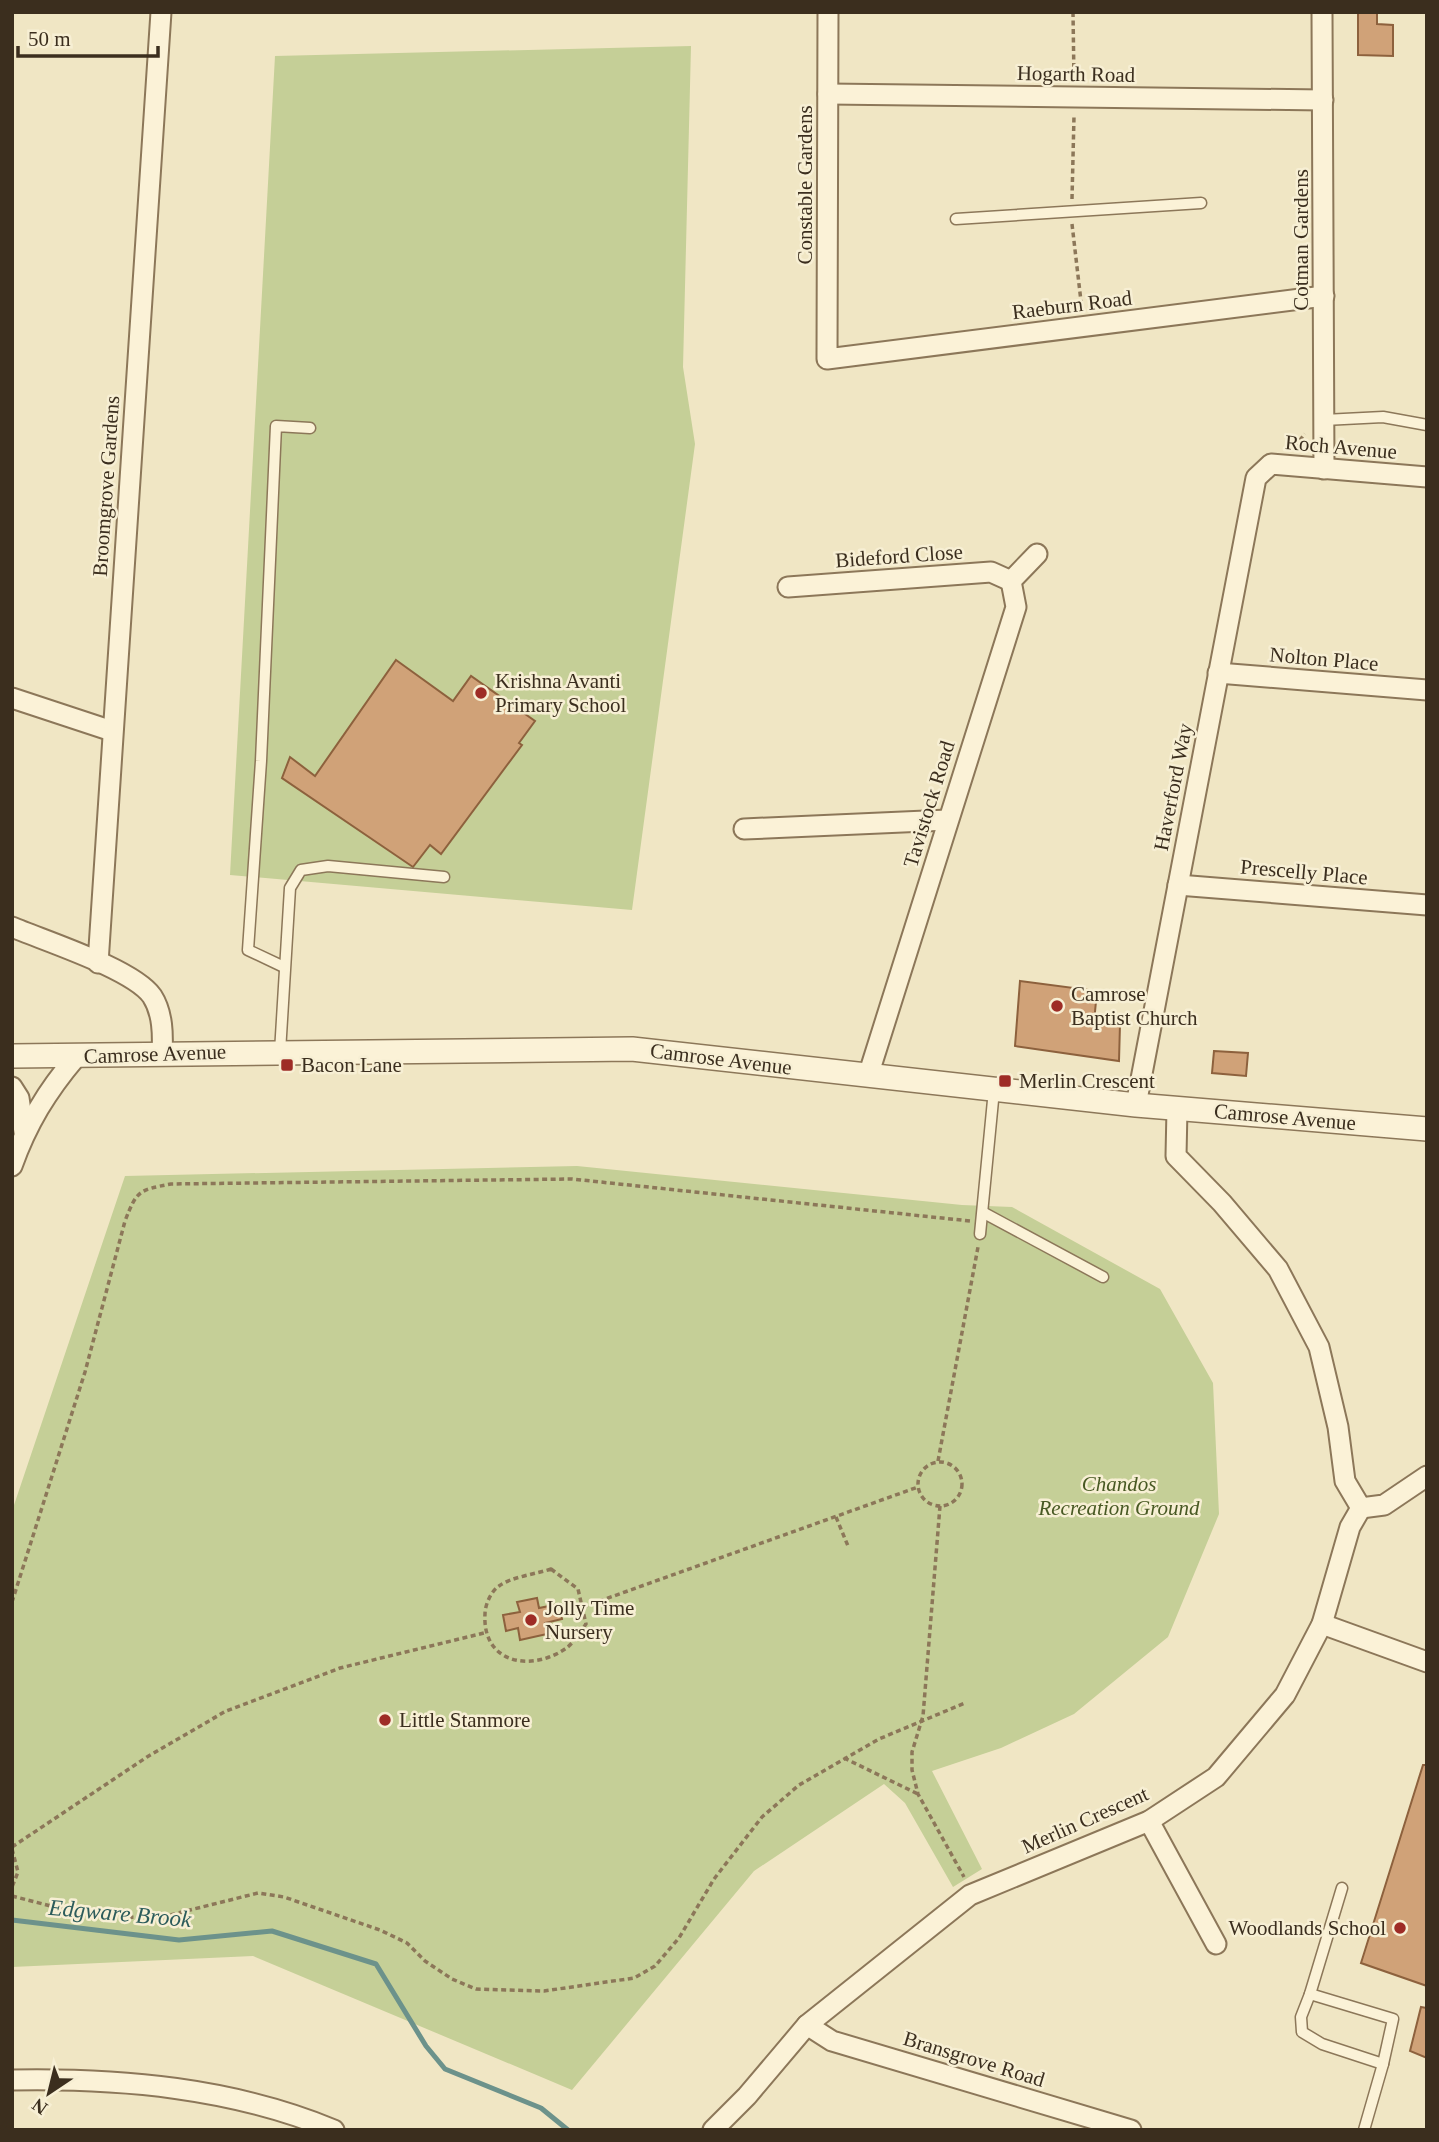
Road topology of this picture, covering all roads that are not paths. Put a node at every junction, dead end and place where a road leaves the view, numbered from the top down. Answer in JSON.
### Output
{"nodes":[{"id":1,"x":161,"y":12,"type":"edge"},
{"id":2,"x":828,"y":12,"type":"edge"},
{"id":3,"x":1322,"y":12,"type":"edge"},
{"id":4,"x":828,"y":94,"type":"junction"},
{"id":5,"x":1323,"y":100,"type":"junction"},
{"id":6,"x":1202,"y":203,"type":"dead end"},
{"id":7,"x":956,"y":219,"type":"dead end"},
{"id":8,"x":1324,"y":296,"type":"junction"},
{"id":9,"x":827,"y":359,"type":"joint"},
{"id":10,"x":1324,"y":417,"type":"junction"},
{"id":11,"x":1427,"y":425,"type":"edge"},
{"id":12,"x":310,"y":428,"type":"dead end"},
{"id":13,"x":1324,"y":468,"type":"junction"},
{"id":14,"x":1427,"y":477,"type":"edge"},
{"id":15,"x":1256,"y":478,"type":"joint"},
{"id":16,"x":1037,"y":554,"type":"dead end"},
{"id":17,"x":1011,"y":581,"type":"junction"},
{"id":18,"x":788,"y":587,"type":"dead end"},
{"id":19,"x":1218,"y":673,"type":"junction"},
{"id":20,"x":1427,"y":690,"type":"edge"},
{"id":21,"x":12,"y":698,"type":"edge"},
{"id":22,"x":112,"y":731,"type":"junction"},
{"id":23,"x":948,"y":820,"type":"junction"},
{"id":24,"x":744,"y":829,"type":"dead end"},
{"id":25,"x":444,"y":877,"type":"dead end"},
{"id":26,"x":1178,"y":885,"type":"junction"},
{"id":27,"x":1427,"y":905,"type":"edge"},
{"id":28,"x":12,"y":927,"type":"edge"},
{"id":29,"x":98,"y":963,"type":"junction"},
{"id":30,"x":284,"y":967,"type":"junction"},
{"id":31,"x":281,"y":1052,"type":"junction"},
{"id":32,"x":162,"y":1054,"type":"junction"},
{"id":33,"x":12,"y":1056,"type":"edge"},
{"id":34,"x":76,"y":1056,"type":"junction"},
{"id":35,"x":869,"y":1076,"type":"junction"},
{"id":36,"x":12,"y":1087,"type":"edge"},
{"id":37,"x":994,"y":1090,"type":"junction"},
{"id":38,"x":1136,"y":1105,"type":"junction"},
{"id":39,"x":1177,"y":1109,"type":"junction"},
{"id":40,"x":1427,"y":1129,"type":"edge"},
{"id":41,"x":24,"y":1132,"type":"junction"},
{"id":42,"x":12,"y":1166,"type":"edge"},
{"id":43,"x":983,"y":1217,"type":"junction"},
{"id":44,"x":980,"y":1234,"type":"road end"},
{"id":45,"x":1103,"y":1277,"type":"dead end"},
{"id":46,"x":1427,"y":1476,"type":"edge"},
{"id":47,"x":1361,"y":1508,"type":"junction"},
{"id":48,"x":1322,"y":1624,"type":"junction"},
{"id":49,"x":1427,"y":1662,"type":"edge"},
{"id":50,"x":1149,"y":1821,"type":"junction"},
{"id":51,"x":1342,"y":1888,"type":"dead end"},
{"id":52,"x":1216,"y":1944,"type":"dead end"},
{"id":53,"x":1310,"y":1994,"type":"junction"},
{"id":54,"x":807,"y":2025,"type":"junction"},
{"id":55,"x":1384,"y":2064,"type":"junction"},
{"id":56,"x":12,"y":2080,"type":"edge"},
{"id":57,"x":334,"y":2130,"type":"edge"},
{"id":58,"x":713,"y":2130,"type":"edge"},
{"id":59,"x":1131,"y":2130,"type":"edge"},
{"id":60,"x":1364,"y":2130,"type":"edge"}],
"edges":[{"from":1,"to":22,"type":"street","name":"Broomgrove Gardens"},
{"from":2,"to":4,"type":"street","name":"Constable Gardens"},
{"from":3,"to":5,"type":"street","name":"Cotman Gardens"},
{"from":4,"to":5,"type":"street","name":"Hogarth Road"},
{"from":4,"to":9,"type":"street","name":"Constable Gardens"},
{"from":5,"to":8,"type":"street","name":"Cotman Gardens"},
{"from":6,"to":7,"type":"lane"},
{"from":8,"to":9,"type":"street","name":"Raeburn Road"},
{"from":8,"to":10,"type":"street","name":"Cotman Gardens"},
{"from":10,"to":11,"type":"lane"},
{"from":10,"to":13,"type":"street","name":"Cotman Gardens"},
{"from":12,"to":30,"type":"lane"},
{"from":13,"to":14,"type":"street","name":"Roch Avenue"},
{"from":13,"to":15,"type":"street","name":"Roch Avenue"},
{"from":15,"to":19,"type":"street","name":"Haverford Way"},
{"from":16,"to":17,"type":"street"},
{"from":17,"to":18,"type":"street","name":"Bideford Close"},
{"from":17,"to":23,"type":"street","name":"Tavistock Road"},
{"from":19,"to":20,"type":"street","name":"Nolton Place"},
{"from":19,"to":26,"type":"street","name":"Haverford Way"},
{"from":21,"to":22,"type":"street"},
{"from":22,"to":29,"type":"street","name":"Broomgrove Gardens"},
{"from":23,"to":24,"type":"street"},
{"from":23,"to":35,"type":"street","name":"Tavistock Road"},
{"from":25,"to":30,"type":"lane"},
{"from":26,"to":27,"type":"street","name":"Prescelly Place"},
{"from":26,"to":38,"type":"street","name":"Haverford Way"},
{"from":28,"to":29,"type":"street"},
{"from":29,"to":32,"type":"street"},
{"from":30,"to":31,"type":"lane"},
{"from":31,"to":32,"type":"street","name":"Camrose Avenue"},
{"from":31,"to":35,"type":"street","name":"Camrose Avenue"},
{"from":32,"to":34,"type":"street","name":"Camrose Avenue"},
{"from":33,"to":34,"type":"street","name":"Camrose Avenue"},
{"from":34,"to":41,"type":"street"},
{"from":35,"to":37,"type":"street","name":"Camrose Avenue"},
{"from":36,"to":41,"type":"street"},
{"from":37,"to":38,"type":"street","name":"Camrose Avenue"},
{"from":37,"to":43,"type":"lane"},
{"from":38,"to":39,"type":"street","name":"Camrose Avenue"},
{"from":39,"to":40,"type":"street","name":"Camrose Avenue"},
{"from":39,"to":47,"type":"street"},
{"from":41,"to":42,"type":"street"},
{"from":43,"to":44,"type":"lane"},
{"from":43,"to":45,"type":"lane"},
{"from":46,"to":47,"type":"street"},
{"from":47,"to":48,"type":"street","name":"Merlin Crescent"},
{"from":48,"to":49,"type":"street"},
{"from":48,"to":50,"type":"street","name":"Merlin Crescent"},
{"from":50,"to":52,"type":"street"},
{"from":50,"to":54,"type":"street","name":"Merlin Crescent"},
{"from":51,"to":53,"type":"lane"},
{"from":53,"to":55,"type":"lane"},
{"from":53,"to":55,"type":"lane"},
{"from":54,"to":58,"type":"street","name":"Merlin Crescent"},
{"from":54,"to":59,"type":"street","name":"Bransgrove Road"},
{"from":55,"to":60,"type":"lane"},
{"from":56,"to":57,"type":"street"}]}
